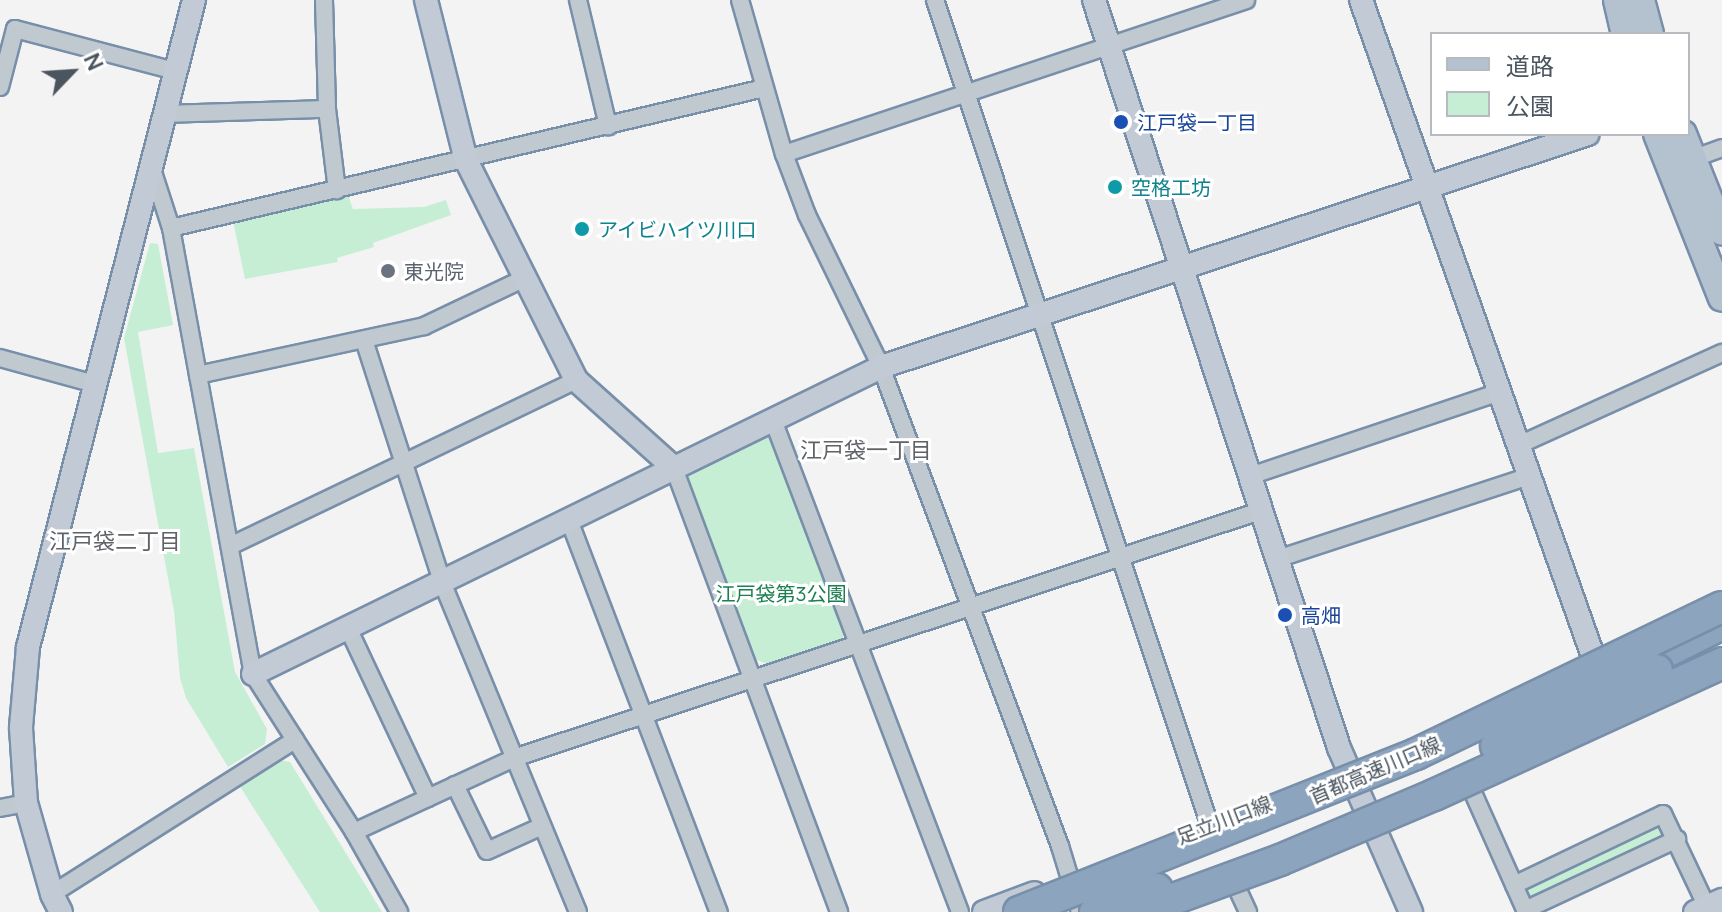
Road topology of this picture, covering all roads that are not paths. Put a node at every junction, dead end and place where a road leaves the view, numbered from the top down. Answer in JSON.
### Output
{"nodes":[{"id":1,"x":194,"y":0,"type":"edge"},
{"id":2,"x":324,"y":0,"type":"edge"},
{"id":3,"x":426,"y":0,"type":"edge"},
{"id":4,"x":578,"y":0,"type":"edge"},
{"id":5,"x":740,"y":0,"type":"edge"},
{"id":6,"x":935,"y":0,"type":"edge"},
{"id":7,"x":1094,"y":0,"type":"edge"},
{"id":8,"x":1246,"y":0,"type":"edge"},
{"id":9,"x":1361,"y":0,"type":"edge"},
{"id":10,"x":1617,"y":0,"type":"edge"},
{"id":11,"x":1641,"y":0,"type":"edge"},
{"id":12,"x":1625,"y":32,"type":"edge"},
{"id":13,"x":1649,"y":32,"type":"edge"},
{"id":14,"x":1110,"y":48,"type":"junction"},
{"id":15,"x":175,"y":71,"type":"junction"},
{"id":16,"x":0,"y":87,"type":"edge"},
{"id":17,"x":764,"y":88,"type":"junction"},
{"id":18,"x":966,"y":95,"type":"junction"},
{"id":19,"x":327,"y":109,"type":"junction"},
{"id":20,"x":164,"y":114,"type":"junction"},
{"id":21,"x":608,"y":126,"type":"junction"},
{"id":22,"x":1582,"y":136,"type":"edge"},
{"id":23,"x":1658,"y":136,"type":"edge"},
{"id":24,"x":1684,"y":136,"type":"edge"},
{"id":25,"x":1722,"y":148,"type":"edge"},
{"id":26,"x":784,"y":154,"type":"junction"},
{"id":27,"x":1692,"y":159,"type":"junction"},
{"id":28,"x":466,"y":160,"type":"junction"},
{"id":29,"x":151,"y":164,"type":"junction"},
{"id":30,"x":1427,"y":187,"type":"junction"},
{"id":31,"x":337,"y":190,"type":"junction"},
{"id":32,"x":171,"y":228,"type":"junction"},
{"id":33,"x":1722,"y":232,"type":"edge"},
{"id":34,"x":1182,"y":268,"type":"junction"},
{"id":35,"x":525,"y":278,"type":"junction"},
{"id":36,"x":1722,"y":298,"type":"edge"},
{"id":37,"x":1043,"y":315,"type":"junction"},
{"id":38,"x":364,"y":340,"type":"junction"},
{"id":39,"x":1722,"y":353,"type":"edge"},
{"id":40,"x":0,"y":358,"type":"edge"},
{"id":41,"x":881,"y":367,"type":"junction"},
{"id":42,"x":198,"y":375,"type":"junction"},
{"id":43,"x":576,"y":380,"type":"junction"},
{"id":44,"x":95,"y":384,"type":"junction"},
{"id":45,"x":1500,"y":392,"type":"junction"},
{"id":46,"x":773,"y":420,"type":"junction"},
{"id":47,"x":1519,"y":445,"type":"junction"},
{"id":48,"x":403,"y":462,"type":"junction"},
{"id":49,"x":674,"y":468,"type":"junction"},
{"id":50,"x":1250,"y":476,"type":"junction"},
{"id":51,"x":1529,"y":476,"type":"junction"},
{"id":52,"x":1260,"y":511,"type":"junction"},
{"id":53,"x":569,"y":520,"type":"junction"},
{"id":54,"x":230,"y":546,"type":"junction"},
{"id":55,"x":1123,"y":557,"type":"junction"},
{"id":56,"x":1277,"y":559,"type":"junction"},
{"id":57,"x":442,"y":582,"type":"junction"},
{"id":58,"x":1722,"y":597,"type":"edge"},
{"id":59,"x":972,"y":605,"type":"junction"},
{"id":60,"x":1722,"y":607,"type":"edge"},
{"id":61,"x":1722,"y":624,"type":"edge"},
{"id":62,"x":348,"y":628,"type":"junction"},
{"id":63,"x":1722,"y":640,"type":"edge"},
{"id":64,"x":860,"y":645,"type":"junction"},
{"id":65,"x":1594,"y":659,"type":"junction"},
{"id":66,"x":1722,"y":663,"type":"edge"},
{"id":67,"x":1655,"y":664,"type":"junction"},
{"id":68,"x":1722,"y":669,"type":"edge"},
{"id":69,"x":253,"y":674,"type":"junction"},
{"id":70,"x":755,"y":679,"type":"junction"},
{"id":71,"x":647,"y":715,"type":"junction"},
{"id":72,"x":295,"y":740,"type":"junction"},
{"id":73,"x":514,"y":758,"type":"junction"},
{"id":74,"x":1349,"y":771,"type":"junction"},
{"id":75,"x":455,"y":785,"type":"junction"},
{"id":76,"x":1470,"y":786,"type":"junction"},
{"id":77,"x":428,"y":798,"type":"junction"},
{"id":78,"x":26,"y":803,"type":"junction"},
{"id":79,"x":0,"y":808,"type":"edge"},
{"id":80,"x":542,"y":826,"type":"junction"},
{"id":81,"x":1210,"y":826,"type":"junction"},
{"id":82,"x":1374,"y":829,"type":"junction"},
{"id":83,"x":354,"y":832,"type":"junction"},
{"id":84,"x":1677,"y":839,"type":"junction"},
{"id":85,"x":1070,"y":879,"type":"junction"},
{"id":86,"x":1514,"y":885,"type":"junction"},
{"id":87,"x":1236,"y":886,"type":"junction"},
{"id":88,"x":56,"y":903,"type":"edge"},
{"id":89,"x":1707,"y":908,"type":"edge"},
{"id":90,"x":1526,"y":911,"type":"edge"},
{"id":91,"x":399,"y":912,"type":"edge"},
{"id":92,"x":578,"y":912,"type":"edge"},
{"id":93,"x":719,"y":912,"type":"edge"},
{"id":94,"x":839,"y":912,"type":"edge"},
{"id":95,"x":960,"y":912,"type":"edge"},
{"id":96,"x":984,"y":912,"type":"edge"},
{"id":97,"x":1019,"y":912,"type":"edge"},
{"id":98,"x":1046,"y":912,"type":"edge"},
{"id":99,"x":1080,"y":912,"type":"edge"},
{"id":100,"x":1095,"y":912,"type":"edge"},
{"id":101,"x":1138,"y":912,"type":"edge"},
{"id":102,"x":1167,"y":912,"type":"edge"},
{"id":103,"x":1248,"y":912,"type":"edge"},
{"id":104,"x":1411,"y":912,"type":"edge"}],
"edges":[{"from":1,"to":15,"type":"street"},
{"from":2,"to":19,"type":"street"},
{"from":3,"to":28,"type":"street"},
{"from":4,"to":21,"type":"street"},
{"from":5,"to":17,"type":"street"},
{"from":6,"to":18,"type":"street"},
{"from":7,"to":14,"type":"street"},
{"from":8,"to":14,"type":"street"},
{"from":9,"to":30,"type":"street"},
{"from":10,"to":12,"type":"main road"},
{"from":11,"to":13,"type":"main road"},
{"from":14,"to":18,"type":"street"},
{"from":14,"to":34,"type":"street"},
{"from":15,"to":16,"type":"street"},
{"from":15,"to":20,"type":"street"},
{"from":17,"to":21,"type":"street"},
{"from":17,"to":26,"type":"street"},
{"from":18,"to":26,"type":"street"},
{"from":18,"to":37,"type":"street"},
{"from":19,"to":20,"type":"street"},
{"from":19,"to":31,"type":"street"},
{"from":20,"to":29,"type":"street"},
{"from":21,"to":28,"type":"street"},
{"from":22,"to":30,"type":"street"},
{"from":23,"to":36,"type":"main road"},
{"from":24,"to":27,"type":"main road"},
{"from":25,"to":27,"type":"street"},
{"from":26,"to":41,"type":"street"},
{"from":27,"to":33,"type":"main road"},
{"from":28,"to":31,"type":"street"},
{"from":28,"to":35,"type":"street"},
{"from":29,"to":32,"type":"street"},
{"from":29,"to":44,"type":"street"},
{"from":30,"to":34,"type":"street"},
{"from":30,"to":45,"type":"street"},
{"from":31,"to":32,"type":"street"},
{"from":32,"to":42,"type":"street"},
{"from":34,"to":37,"type":"street"},
{"from":34,"to":50,"type":"street"},
{"from":35,"to":38,"type":"street"},
{"from":35,"to":43,"type":"street"},
{"from":37,"to":41,"type":"street"},
{"from":37,"to":55,"type":"street"},
{"from":38,"to":42,"type":"street"},
{"from":38,"to":48,"type":"street"},
{"from":39,"to":47,"type":"street"},
{"from":40,"to":44,"type":"street"},
{"from":41,"to":46,"type":"street"},
{"from":41,"to":59,"type":"street"},
{"from":42,"to":54,"type":"street"},
{"from":43,"to":48,"type":"street"},
{"from":43,"to":49,"type":"street"},
{"from":44,"to":78,"type":"street"},
{"from":45,"to":47,"type":"street"},
{"from":45,"to":50,"type":"street"},
{"from":46,"to":49,"type":"street"},
{"from":46,"to":64,"type":"street"},
{"from":47,"to":51,"type":"street"},
{"from":48,"to":54,"type":"street"},
{"from":48,"to":57,"type":"street"},
{"from":49,"to":53,"type":"street"},
{"from":49,"to":70,"type":"street"},
{"from":50,"to":52,"type":"street"},
{"from":51,"to":56,"type":"street"},
{"from":51,"to":65,"type":"street"},
{"from":52,"to":55,"type":"street"},
{"from":52,"to":56,"type":"street"},
{"from":53,"to":57,"type":"street"},
{"from":53,"to":71,"type":"street"},
{"from":54,"to":69,"type":"street"},
{"from":55,"to":59,"type":"street"},
{"from":55,"to":81,"type":"street"},
{"from":56,"to":74,"type":"street"},
{"from":57,"to":62,"type":"street"},
{"from":57,"to":73,"type":"street"},
{"from":58,"to":65,"type":"street","name":"足立川口線"},
{"from":59,"to":64,"type":"street"},
{"from":59,"to":85,"type":"street"},
{"from":60,"to":97,"type":"highway","name":"首都高速川口線","bridge":true},
{"from":61,"to":67,"type":"highway"},
{"from":62,"to":69,"type":"street"},
{"from":62,"to":77,"type":"street"},
{"from":63,"to":67,"type":"highway"},
{"from":64,"to":70,"type":"street"},
{"from":64,"to":95,"type":"street"},
{"from":65,"to":74,"type":"street","name":"足立川口線"},
{"from":66,"to":101,"type":"highway","bridge":true},
{"from":67,"to":98,"type":"highway"},
{"from":67,"to":100,"type":"highway","bridge":true},
{"from":68,"to":76,"type":"street"},
{"from":69,"to":72,"type":"street"},
{"from":70,"to":71,"type":"street"},
{"from":70,"to":94,"type":"street"},
{"from":71,"to":73,"type":"street"},
{"from":71,"to":93,"type":"street"},
{"from":72,"to":83,"type":"street"},
{"from":72,"to":88,"type":"street"},
{"from":73,"to":75,"type":"street"},
{"from":73,"to":80,"type":"street"},
{"from":74,"to":81,"type":"street","name":"足立川口線"},
{"from":74,"to":82,"type":"street"},
{"from":75,"to":77,"type":"street"},
{"from":75,"to":80,"type":"street"},
{"from":76,"to":82,"type":"street"},
{"from":76,"to":86,"type":"street"},
{"from":77,"to":83,"type":"street"},
{"from":78,"to":79,"type":"street"},
{"from":78,"to":88,"type":"street"},
{"from":80,"to":92,"type":"street"},
{"from":81,"to":85,"type":"street","name":"足立川口線"},
{"from":82,"to":87,"type":"street"},
{"from":82,"to":104,"type":"street"},
{"from":83,"to":91,"type":"street"},
{"from":84,"to":86,"type":"street"},
{"from":84,"to":89,"type":"street"},
{"from":84,"to":90,"type":"street"},
{"from":85,"to":96,"type":"street","name":"足立川口線"},
{"from":85,"to":99,"type":"street"},
{"from":86,"to":90,"type":"street"},
{"from":87,"to":102,"type":"street"},
{"from":87,"to":103,"type":"street"}]}
